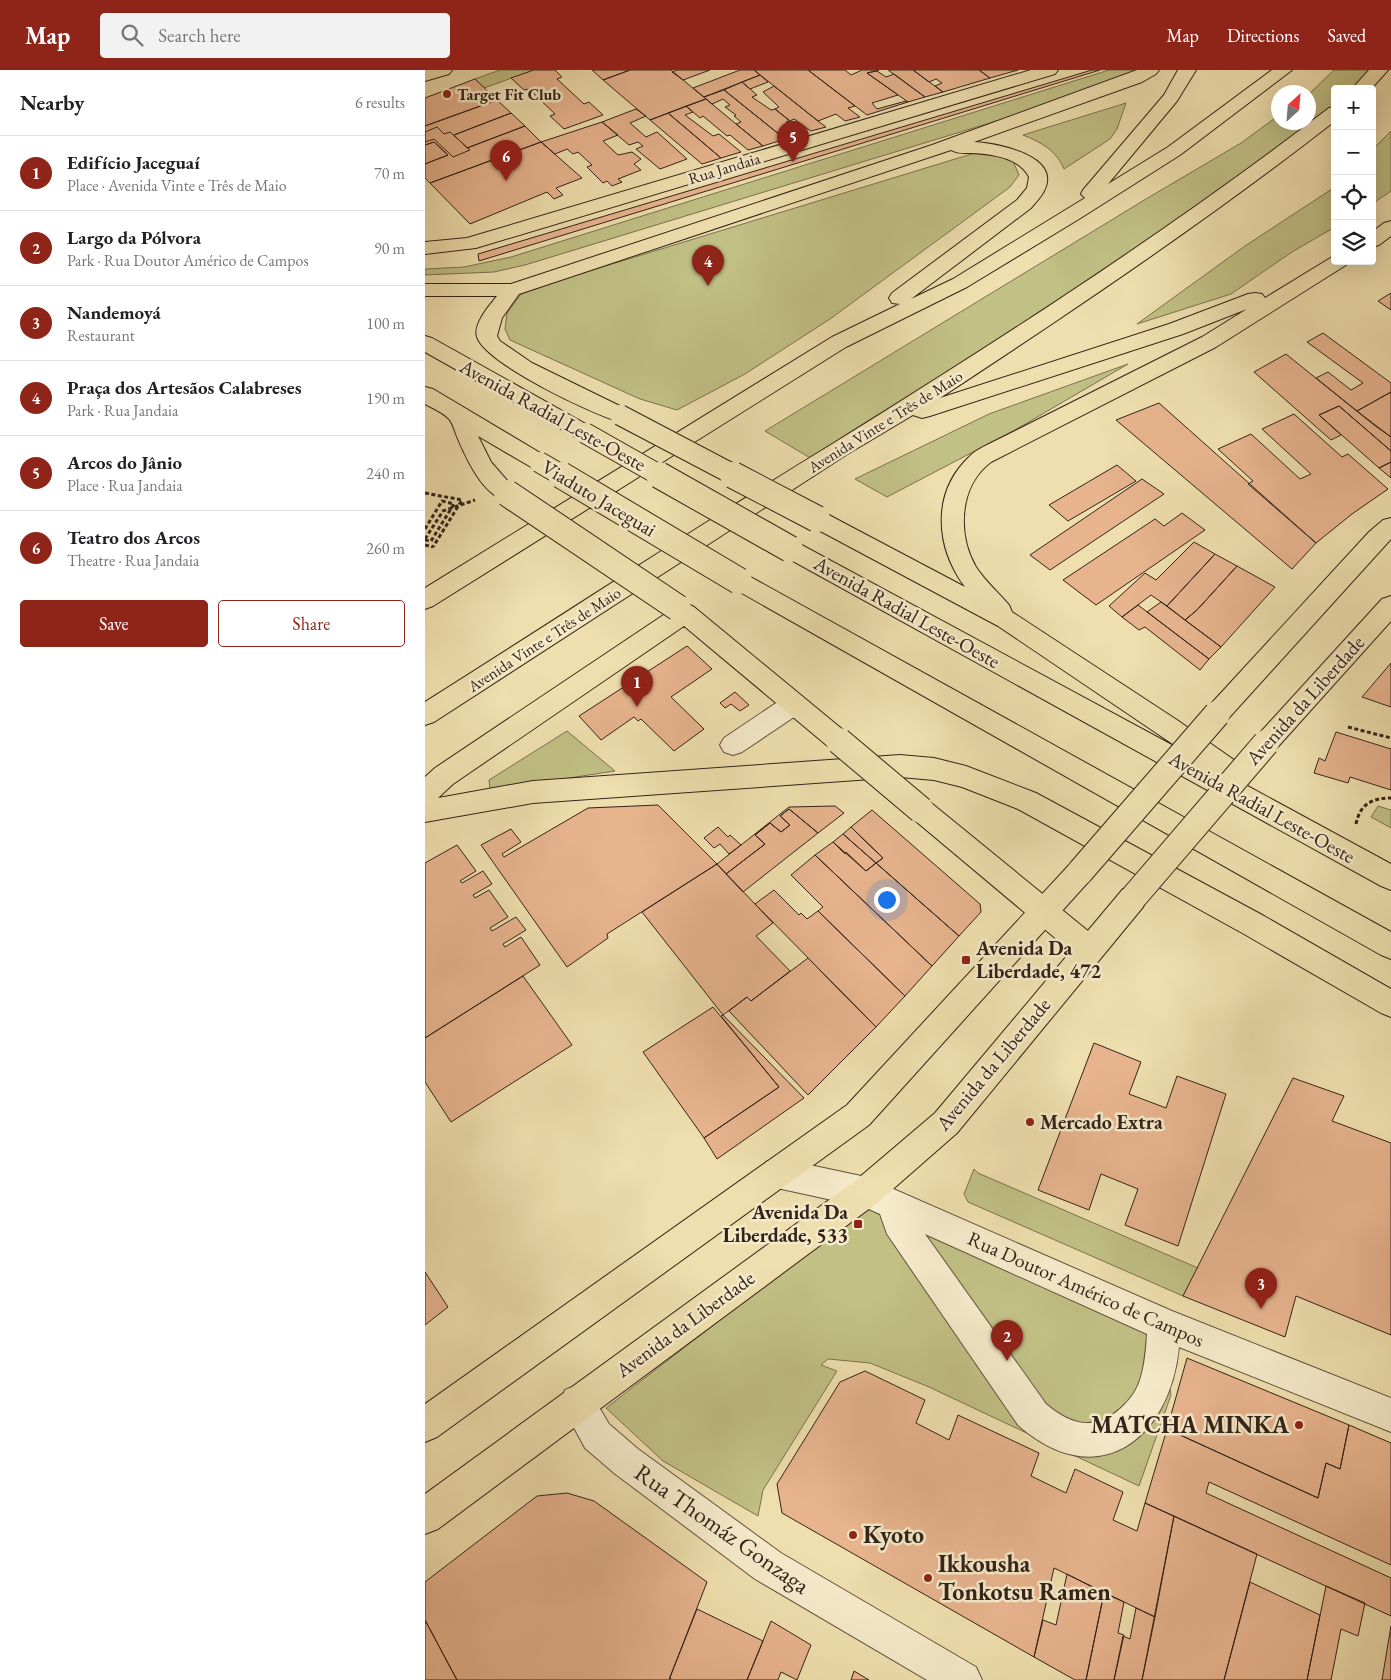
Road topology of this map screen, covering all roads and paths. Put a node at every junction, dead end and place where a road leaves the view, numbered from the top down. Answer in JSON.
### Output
{"nodes":[{"id":1,"x":443,"y":70,"type":"edge"},
{"id":2,"x":1049,"y":70,"type":"edge"},
{"id":3,"x":1150,"y":70,"type":"edge"},
{"id":4,"x":1187,"y":70,"type":"edge"},
{"id":5,"x":1283,"y":70,"type":"edge"},
{"id":6,"x":1379,"y":70,"type":"edge"},
{"id":7,"x":425,"y":76,"type":"edge"},
{"id":8,"x":1365,"y":85,"type":"edge"},
{"id":9,"x":1331,"y":115,"type":"edge"},
{"id":10,"x":938,"y":150,"type":"junction"},
{"id":11,"x":1072,"y":215,"type":"junction"},
{"id":12,"x":1391,"y":227,"type":"edge"},
{"id":13,"x":1376,"y":238,"type":"edge"},
{"id":14,"x":425,"y":248,"type":"edge"},
{"id":15,"x":1332,"y":265,"type":"edge"},
{"id":16,"x":1313,"y":276,"type":"junction"},
{"id":17,"x":425,"y":290,"type":"edge"},
{"id":18,"x":512,"y":290,"type":"junction"},
{"id":19,"x":839,"y":342,"type":"junction"},
{"id":20,"x":425,"y":343,"type":"edge"},
{"id":21,"x":425,"y":394,"type":"edge"},
{"id":22,"x":459,"y":414,"type":"junction"},
{"id":23,"x":891,"y":420,"type":"junction"},
{"id":24,"x":425,"y":492,"type":"edge"},
{"id":25,"x":443,"y":511,"type":"dead end"},
{"id":26,"x":1391,"y":526,"type":"edge"},
{"id":27,"x":425,"y":529,"type":"edge"},
{"id":28,"x":425,"y":540,"type":"edge"},
{"id":29,"x":425,"y":545,"type":"edge"},
{"id":30,"x":425,"y":600,"type":"edge"},
{"id":31,"x":1391,"y":604,"type":"edge"},
{"id":32,"x":682,"y":611,"type":"junction"},
{"id":33,"x":1007,"y":620,"type":"junction"},
{"id":34,"x":794,"y":704,"type":"junction"},
{"id":35,"x":425,"y":715,"type":"edge"},
{"id":36,"x":1348,"y":727,"type":"dead end"},
{"id":37,"x":1391,"y":738,"type":"edge"},
{"id":38,"x":733,"y":745,"type":"dead end"},
{"id":39,"x":425,"y":793,"type":"edge"},
{"id":40,"x":1391,"y":798,"type":"edge"},
{"id":41,"x":425,"y":811,"type":"edge"},
{"id":42,"x":1356,"y":828,"type":"dead end"},
{"id":43,"x":1334,"y":845,"type":"junction"},
{"id":44,"x":1391,"y":878,"type":"edge"},
{"id":45,"x":1045,"y":912,"type":"junction"},
{"id":46,"x":1391,"y":946,"type":"edge"},
{"id":47,"x":1089,"y":949,"type":"junction"},
{"id":48,"x":1391,"y":1004,"type":"edge"},
{"id":49,"x":777,"y":1173,"type":"junction"},
{"id":50,"x":879,"y":1198,"type":"junction"},
{"id":51,"x":1165,"y":1325,"type":"junction"},
{"id":52,"x":577,"y":1402,"type":"junction"},
{"id":53,"x":1391,"y":1415,"type":"edge"},
{"id":54,"x":425,"y":1425,"type":"edge"},
{"id":55,"x":425,"y":1516,"type":"edge"},
{"id":56,"x":963,"y":1680,"type":"edge"}],
"edges":[{"from":1,"to":7,"type":"main road"},
{"from":2,"to":14,"type":"main road","name":"Rua Jandaia"},
{"from":3,"to":10,"type":"main road"},
{"from":4,"to":11,"type":"main road"},
{"from":5,"to":11,"type":"main road"},
{"from":6,"to":8,"type":"main road"},
{"from":9,"to":23,"type":"main road","name":"Avenida Vinte e Três de Maio"},
{"from":10,"to":18,"type":"main road"},
{"from":10,"to":19,"type":"main road"},
{"from":11,"to":19,"type":"main road"},
{"from":12,"to":13,"type":"main road"},
{"from":15,"to":16,"type":"main road"},
{"from":16,"to":23,"type":"main road"},
{"from":16,"to":33,"type":"main road"},
{"from":17,"to":18,"type":"main road"},
{"from":18,"to":33,"type":"main road","bridge":true},
{"from":19,"to":30,"type":"main road"},
{"from":20,"to":43,"type":"main road","name":"Avenida Radial Leste-Oeste","bridge":true},
{"from":21,"to":22,"type":"main road"},
{"from":22,"to":32,"type":"main road","bridge":true},
{"from":22,"to":46,"type":"main road","name":"Viaduto Jaceguai","bridge":true},
{"from":23,"to":35,"type":"main road","name":"Avenida Vinte e Três de Maio"},
{"from":24,"to":29,"type":"path","bridge":true},
{"from":25,"to":28,"type":"path"},
{"from":26,"to":45,"type":"main road","bridge":true},
{"from":27,"to":28,"type":"path","bridge":true},
{"from":31,"to":47,"type":"main road","name":"Avenida da Liberdade","bridge":true},
{"from":32,"to":34,"type":"main road"},
{"from":32,"to":39,"type":"main road"},
{"from":33,"to":43,"type":"main road"},
{"from":34,"to":38,"type":"street"},
{"from":34,"to":45,"type":"main road","bridge":true},
{"from":36,"to":37,"type":"path"},
{"from":40,"to":42,"type":"path"},
{"from":41,"to":48,"type":"main road"},
{"from":43,"to":44,"type":"main road","name":"Avenida Radial Leste-Oeste"},
{"from":45,"to":47,"type":"main road"},
{"from":45,"to":49,"type":"main road"},
{"from":47,"to":50,"type":"main road","name":"Avenida da Liberdade"},
{"from":49,"to":50,"type":"street","name":"Rua Doutor Américo de Campos"},
{"from":49,"to":54,"type":"main road"},
{"from":50,"to":51,"type":"street","name":"Rua Doutor Américo de Campos"},
{"from":50,"to":51,"type":"street"},
{"from":50,"to":52,"type":"main road","name":"Avenida da Liberdade"},
{"from":51,"to":53,"type":"street","name":"Rua Doutor Américo de Campos"},
{"from":52,"to":55,"type":"main road","name":"Avenida da Liberdade"},
{"from":52,"to":56,"type":"street","name":"Rua Thomáz Gonzaga"}]}
